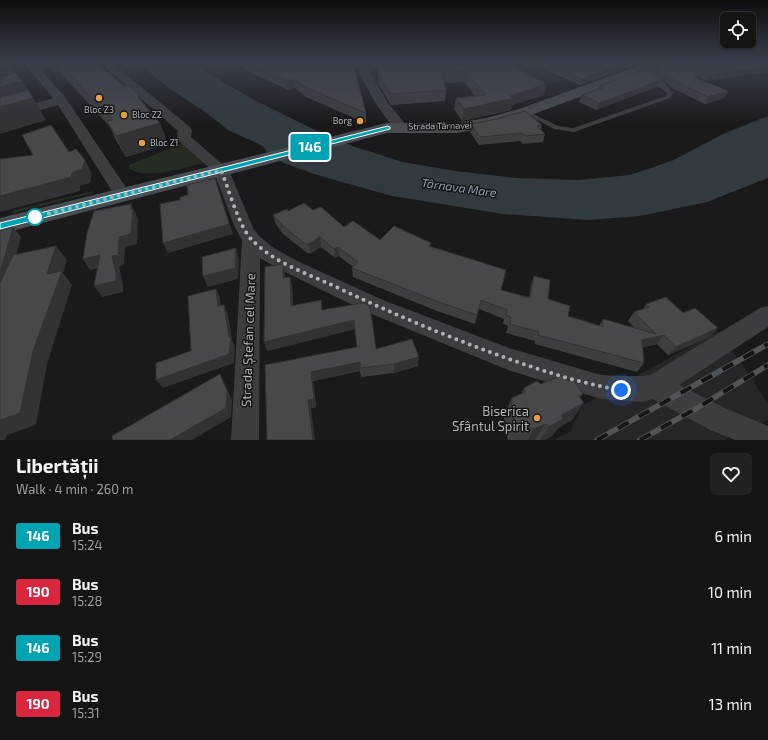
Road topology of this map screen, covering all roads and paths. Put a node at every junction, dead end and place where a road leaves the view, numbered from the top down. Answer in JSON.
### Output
{"nodes":[{"id":1,"x":46,"y":83,"type":"edge"},
{"id":2,"x":128,"y":83,"type":"edge"},
{"id":3,"x":370,"y":83,"type":"edge"},
{"id":4,"x":606,"y":83,"type":"edge"},
{"id":5,"x":660,"y":83,"type":"edge"},
{"id":6,"x":61,"y":100,"type":"junction"},
{"id":7,"x":525,"y":112,"type":"junction"},
{"id":8,"x":0,"y":118,"type":"edge"},
{"id":9,"x":394,"y":128,"type":"junction"},
{"id":10,"x":225,"y":169,"type":"junction"},
{"id":11,"x":123,"y":195,"type":"junction"},
{"id":12,"x":0,"y":226,"type":"edge"},
{"id":13,"x":251,"y":240,"type":"junction"},
{"id":14,"x":768,"y":315,"type":"edge"},
{"id":15,"x":655,"y":386,"type":"junction"},
{"id":16,"x":245,"y":440,"type":"edge"},
{"id":17,"x":768,"y":440,"type":"edge"}],
"edges":[{"from":1,"to":6,"type":"street"},
{"from":2,"to":10,"type":"street"},
{"from":3,"to":9,"type":"street","name":"Strada Târnavei"},
{"from":4,"to":7,"type":"street","name":"Strada Târnavei"},
{"from":5,"to":7,"type":"lane"},
{"from":6,"to":8,"type":"street"},
{"from":6,"to":11,"type":"street"},
{"from":7,"to":9,"type":"street","name":"Strada Târnavei"},
{"from":9,"to":10,"type":"street"},
{"from":10,"to":11,"type":"street"},
{"from":10,"to":13,"type":"street","name":"Strada Ștefan cel Mare"},
{"from":11,"to":12,"type":"street"},
{"from":13,"to":15,"type":"street","name":"Strada Ștefan cel Mare"},
{"from":13,"to":16,"type":"street","name":"Strada Ștefan cel Mare"},
{"from":14,"to":15,"type":"street","name":"Strada Ștefan cel Mare"},
{"from":15,"to":17,"type":"street"}]}
